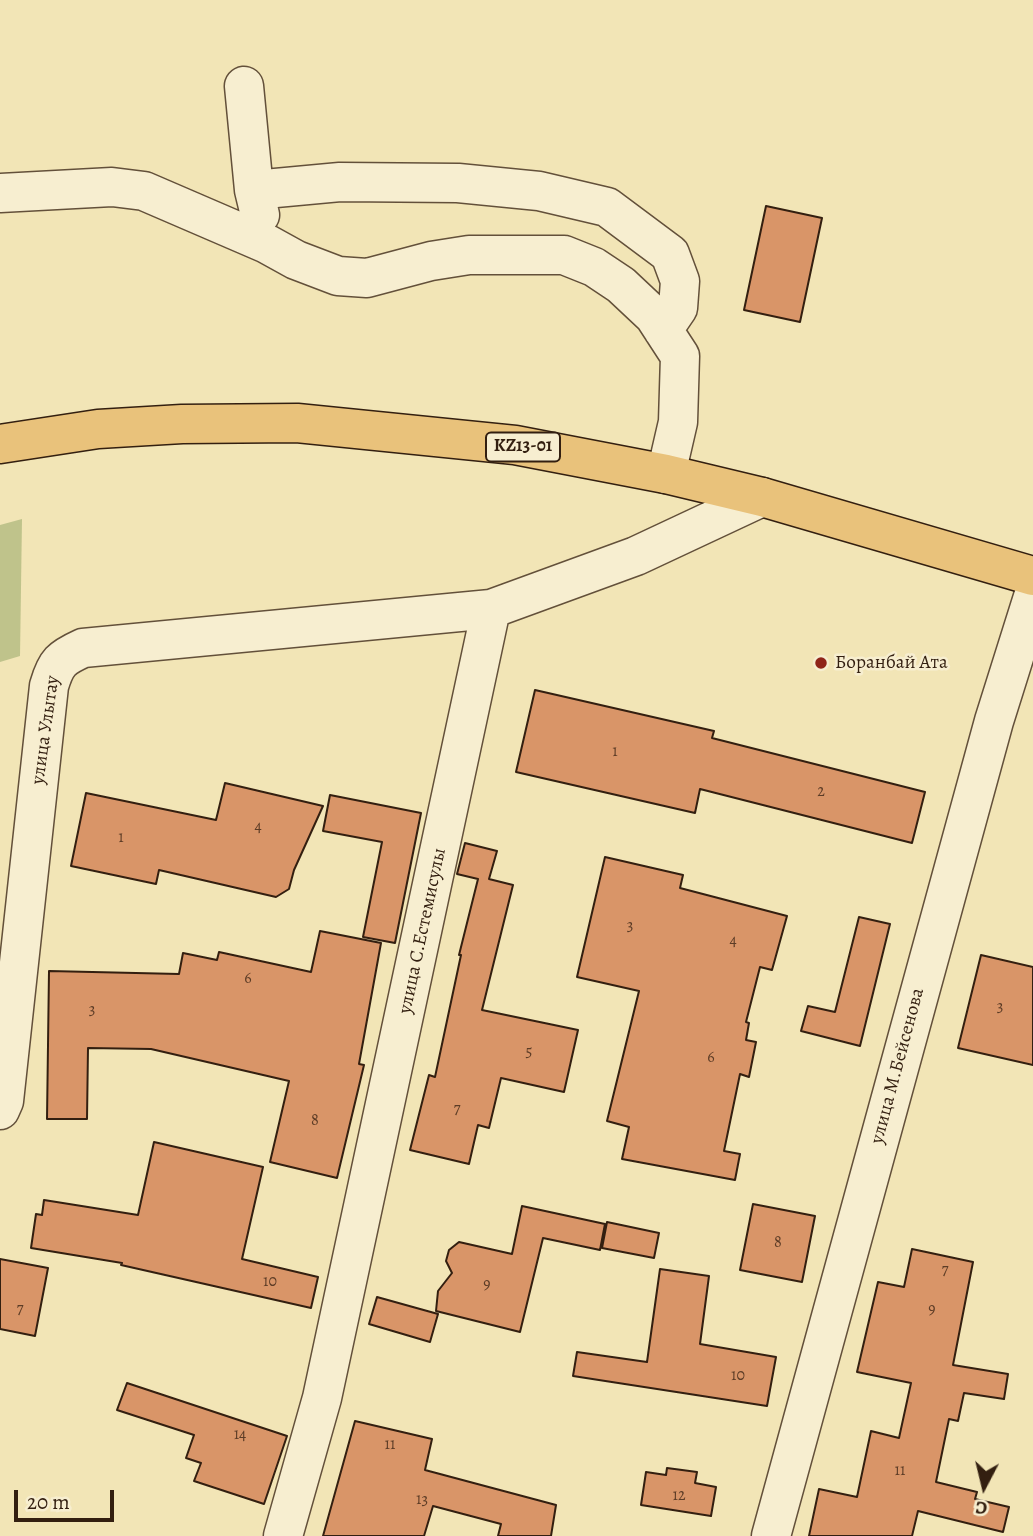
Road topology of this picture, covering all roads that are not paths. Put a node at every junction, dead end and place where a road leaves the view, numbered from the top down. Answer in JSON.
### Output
{"nodes":[{"id":1,"x":244,"y":86,"type":"dead end"},
{"id":2,"x":267,"y":189,"type":"junction"},
{"id":3,"x":0,"y":193,"type":"edge"},
{"id":4,"x":267,"y":244,"type":"junction"},
{"id":5,"x":670,"y":319,"type":"junction"},
{"id":6,"x":0,"y":444,"type":"edge"},
{"id":7,"x":666,"y":474,"type":"junction"},
{"id":8,"x":762,"y":497,"type":"junction"},
{"id":9,"x":1033,"y":576,"type":"edge"},
{"id":10,"x":1033,"y":597,"type":"edge"},
{"id":11,"x":491,"y":609,"type":"junction"},
{"id":12,"x":0,"y":1110,"type":"edge"},
{"id":13,"x":282,"y":1536,"type":"edge"},
{"id":14,"x":771,"y":1536,"type":"edge"}],
"edges":[{"from":1,"to":2,"type":"street"},
{"from":2,"to":4,"type":"street"},
{"from":2,"to":5,"type":"street"},
{"from":3,"to":4,"type":"street"},
{"from":4,"to":5,"type":"street"},
{"from":5,"to":7,"type":"street"},
{"from":6,"to":7,"type":"highway","number":"KZ13-01"},
{"from":7,"to":8,"type":"highway","number":"KZ13-01"},
{"from":8,"to":9,"type":"highway","number":"KZ13-01"},
{"from":8,"to":11,"type":"street"},
{"from":10,"to":14,"type":"street","name":"улица М.Бейсенова"},
{"from":11,"to":12,"type":"street","name":"улица Улытау"},
{"from":11,"to":13,"type":"street","name":"улица С.Естемисулы"}]}
